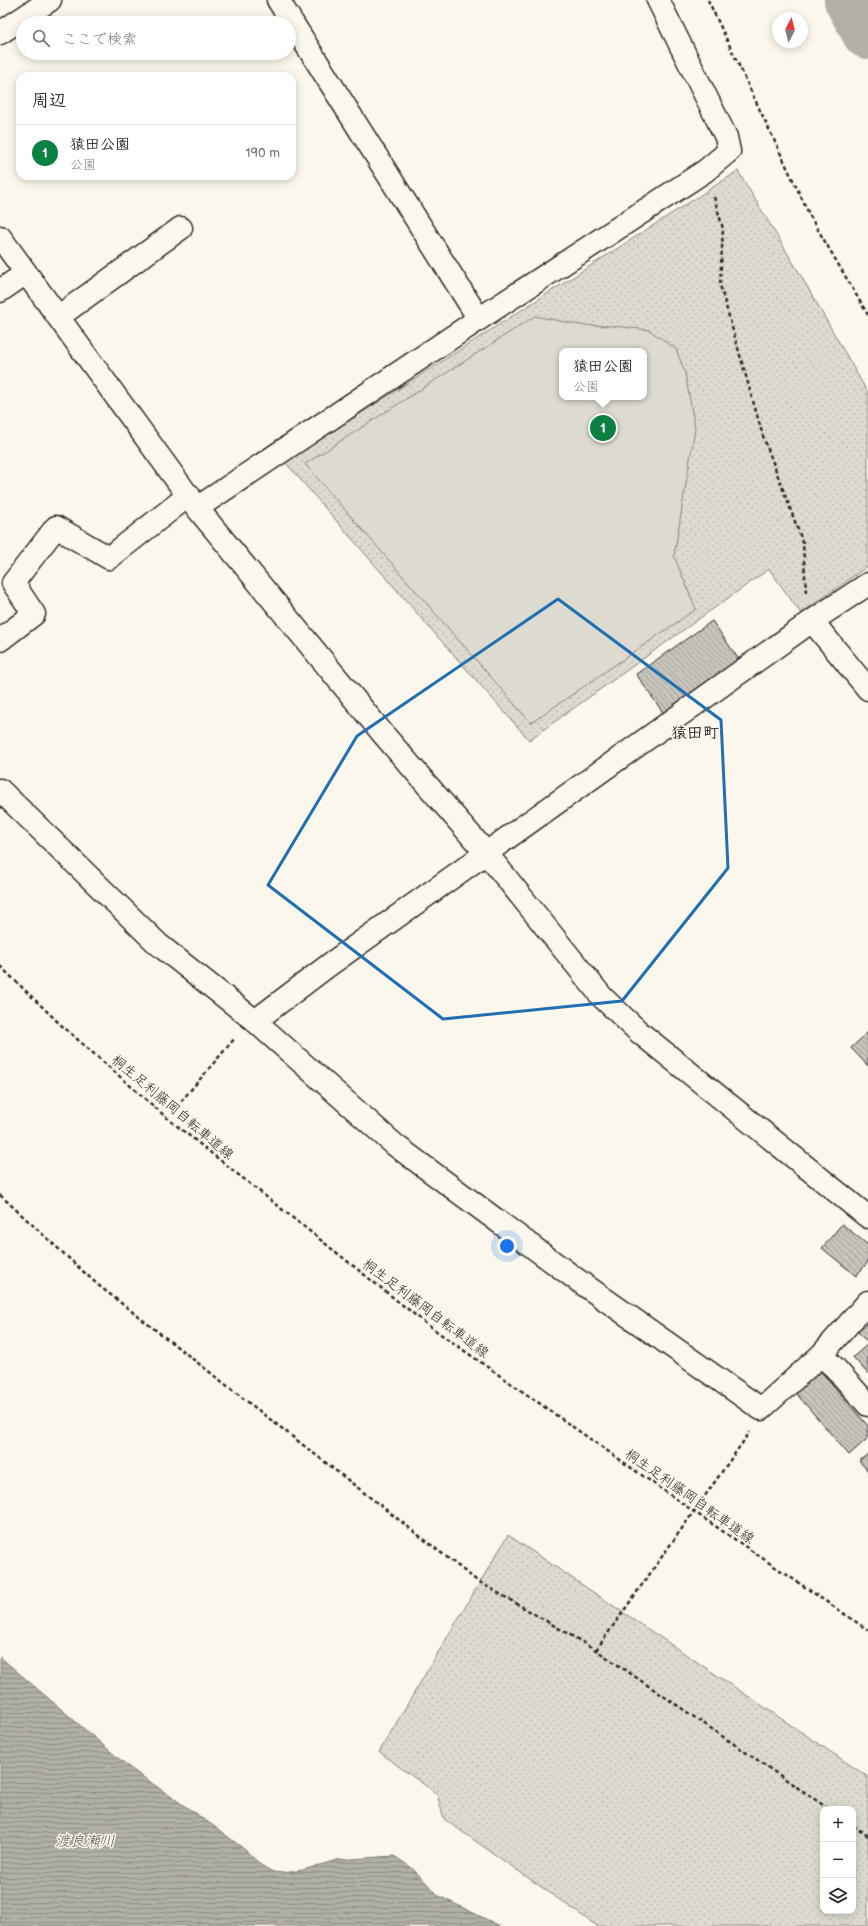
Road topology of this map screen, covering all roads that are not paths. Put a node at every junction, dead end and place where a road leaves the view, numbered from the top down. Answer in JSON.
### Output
{"nodes":[{"id":1,"x":50,"y":0,"type":"edge"},
{"id":2,"x":278,"y":0,"type":"edge"},
{"id":3,"x":658,"y":0,"type":"edge"},
{"id":4,"x":26,"y":16,"type":"edge"},
{"id":5,"x":288,"y":16,"type":"edge"},
{"id":6,"x":16,"y":22,"type":"edge"},
{"id":7,"x":296,"y":29,"type":"edge"},
{"id":8,"x":0,"y":33,"type":"edge"},
{"id":9,"x":182,"y":228,"type":"dead end"},
{"id":10,"x":0,"y":237,"type":"edge"},
{"id":11,"x":26,"y":273,"type":"junction"},
{"id":12,"x":0,"y":291,"type":"edge"},
{"id":13,"x":58,"y":317,"type":"junction"},
{"id":14,"x":479,"y":319,"type":"junction"},
{"id":15,"x":193,"y":502,"type":"junction"},
{"id":16,"x":868,"y":584,"type":"edge"},
{"id":17,"x":812,"y":620,"type":"junction"},
{"id":18,"x":0,"y":640,"type":"edge"},
{"id":19,"x":868,"y":689,"type":"edge"},
{"id":20,"x":0,"y":790,"type":"edge"},
{"id":21,"x":487,"y":854,"type":"junction"},
{"id":22,"x":256,"y":1021,"type":"junction"},
{"id":23,"x":868,"y":1217,"type":"edge"},
{"id":24,"x":868,"y":1302,"type":"edge"},
{"id":25,"x":821,"y":1355,"type":"junction"},
{"id":26,"x":868,"y":1405,"type":"edge"}],
"edges":[{"from":1,"to":4,"type":"street"},
{"from":2,"to":5,"type":"street"},
{"from":3,"to":14,"type":"street"},
{"from":6,"to":8,"type":"street"},
{"from":7,"to":14,"type":"street"},
{"from":9,"to":13,"type":"street"},
{"from":10,"to":11,"type":"street"},
{"from":11,"to":12,"type":"street"},
{"from":11,"to":13,"type":"street"},
{"from":13,"to":15,"type":"street"},
{"from":14,"to":15,"type":"street"},
{"from":15,"to":18,"type":"street"},
{"from":15,"to":21,"type":"street"},
{"from":16,"to":17,"type":"street"},
{"from":17,"to":19,"type":"street"},
{"from":17,"to":21,"type":"street"},
{"from":20,"to":22,"type":"street"},
{"from":21,"to":22,"type":"street"},
{"from":21,"to":23,"type":"street"},
{"from":22,"to":25,"type":"street"},
{"from":24,"to":25,"type":"street"},
{"from":25,"to":26,"type":"street"}]}
